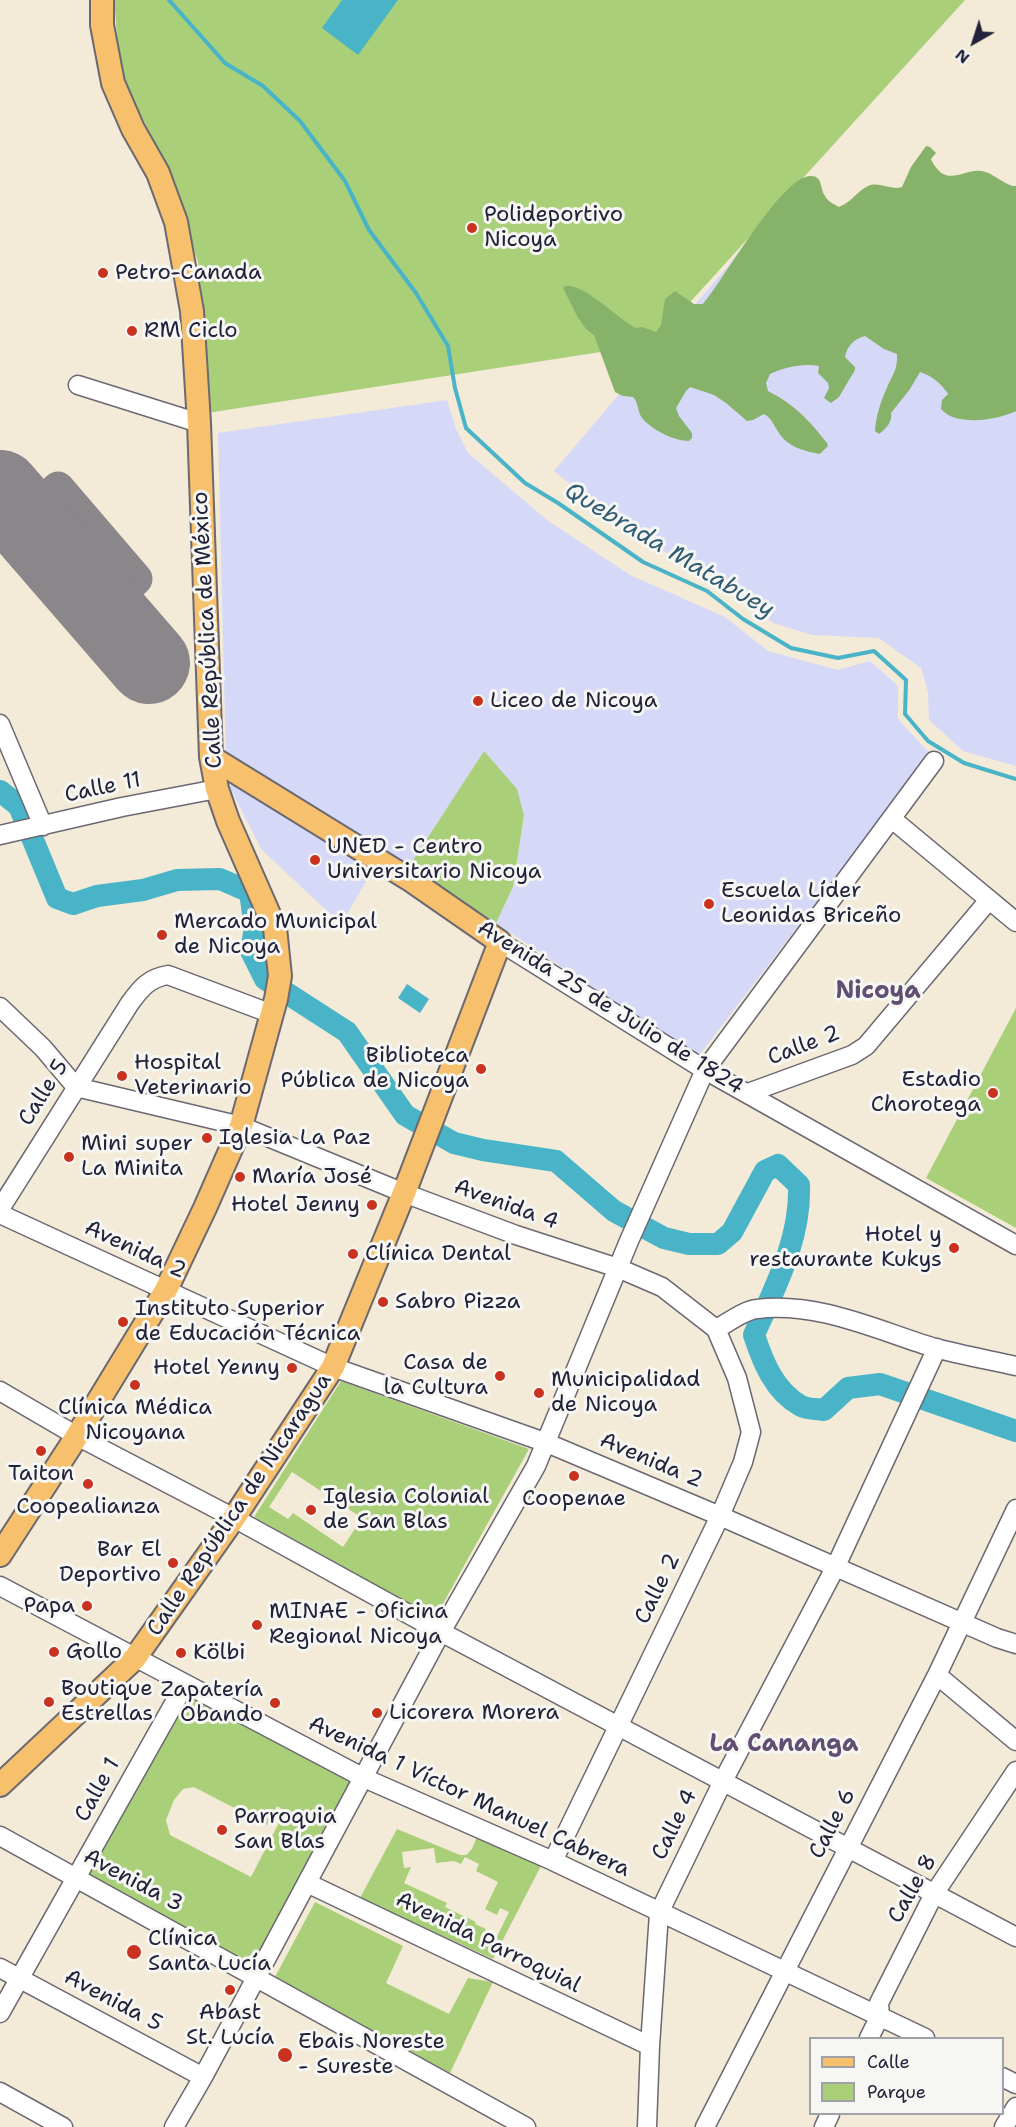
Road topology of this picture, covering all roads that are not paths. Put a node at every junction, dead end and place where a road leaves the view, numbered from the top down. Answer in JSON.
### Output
{"nodes":[{"id":1,"x":102,"y":0,"type":"edge"},
{"id":2,"x":78,"y":385,"type":"dead end"},
{"id":3,"x":199,"y":423,"type":"junction"},
{"id":4,"x":0,"y":724,"type":"edge"},
{"id":5,"x":211,"y":757,"type":"junction"},
{"id":6,"x":934,"y":761,"type":"dead end"},
{"id":7,"x":217,"y":789,"type":"junction"},
{"id":8,"x":892,"y":819,"type":"junction"},
{"id":9,"x":39,"y":826,"type":"junction"},
{"id":10,"x":8,"y":833,"type":"edge"},
{"id":11,"x":989,"y":900,"type":"junction"},
{"id":12,"x":1016,"y":922,"type":"edge"},
{"id":13,"x":500,"y":942,"type":"junction"},
{"id":14,"x":0,"y":1007,"type":"edge"},
{"id":15,"x":274,"y":1007,"type":"junction"},
{"id":16,"x":705,"y":1070,"type":"junction"},
{"id":17,"x":76,"y":1087,"type":"junction"},
{"id":18,"x":748,"y":1093,"type":"junction"},
{"id":19,"x":241,"y":1126,"type":"junction"},
{"id":20,"x":404,"y":1193,"type":"junction"},
{"id":21,"x":0,"y":1209,"type":"edge"},
{"id":22,"x":0,"y":1214,"type":"edge"},
{"id":23,"x":1016,"y":1245,"type":"edge"},
{"id":24,"x":618,"y":1268,"type":"junction"},
{"id":25,"x":166,"y":1290,"type":"junction"},
{"id":26,"x":716,"y":1329,"type":"junction"},
{"id":27,"x":937,"y":1348,"type":"junction"},
{"id":28,"x":1016,"y":1366,"type":"edge"},
{"id":29,"x":333,"y":1367,"type":"junction"},
{"id":30,"x":0,"y":1391,"type":"edge"},
{"id":31,"x":77,"y":1436,"type":"junction"},
{"id":32,"x":547,"y":1443,"type":"junction"},
{"id":33,"x":1016,"y":1509,"type":"edge"},
{"id":34,"x":720,"y":1516,"type":"junction"},
{"id":35,"x":234,"y":1518,"type":"junction"},
{"id":36,"x":0,"y":1555,"type":"edge"},
{"id":37,"x":836,"y":1568,"type":"junction"},
{"id":38,"x":0,"y":1586,"type":"edge"},
{"id":39,"x":961,"y":1623,"type":"junction"},
{"id":40,"x":441,"y":1632,"type":"junction"},
{"id":41,"x":1016,"y":1644,"type":"edge"},
{"id":42,"x":135,"y":1658,"type":"junction"},
{"id":43,"x":937,"y":1675,"type":"junction"},
{"id":44,"x":185,"y":1684,"type":"junction"},
{"id":45,"x":618,"y":1727,"type":"junction"},
{"id":46,"x":1016,"y":1741,"type":"edge"},
{"id":47,"x":1016,"y":1771,"type":"edge"},
{"id":48,"x":364,"y":1778,"type":"junction"},
{"id":49,"x":723,"y":1781,"type":"junction"},
{"id":50,"x":0,"y":1785,"type":"edge"},
{"id":51,"x":0,"y":1836,"type":"edge"},
{"id":52,"x":848,"y":1847,"type":"junction"},
{"id":53,"x":553,"y":1861,"type":"junction"},
{"id":54,"x":77,"y":1879,"type":"junction"},
{"id":55,"x":307,"y":1883,"type":"junction"},
{"id":56,"x":934,"y":1894,"type":"junction"},
{"id":57,"x":659,"y":1913,"type":"junction"},
{"id":58,"x":1016,"y":1937,"type":"edge"},
{"id":59,"x":0,"y":1968,"type":"edge"},
{"id":60,"x":786,"y":1971,"type":"junction"},
{"id":61,"x":257,"y":1977,"type":"junction"},
{"id":62,"x":19,"y":1978,"type":"junction"},
{"id":63,"x":0,"y":2013,"type":"edge"},
{"id":64,"x":880,"y":2016,"type":"junction"},
{"id":65,"x":869,"y":2037,"type":"edge"},
{"id":66,"x":923,"y":2037,"type":"edge"},
{"id":67,"x":650,"y":2046,"type":"junction"},
{"id":68,"x":203,"y":2077,"type":"junction"},
{"id":69,"x":0,"y":2092,"type":"edge"},
{"id":70,"x":1016,"y":2107,"type":"edge"},
{"id":71,"x":63,"y":2127,"type":"edge"},
{"id":72,"x":174,"y":2127,"type":"edge"},
{"id":73,"x":526,"y":2127,"type":"edge"},
{"id":74,"x":647,"y":2127,"type":"edge"},
{"id":75,"x":705,"y":2127,"type":"edge"},
{"id":76,"x":1004,"y":2127,"type":"edge"}],
"edges":[{"from":1,"to":3,"type":"main road","name":"Calle República de México"},
{"from":2,"to":3,"type":"street"},
{"from":3,"to":5,"type":"main road","name":"Calle República de México"},
{"from":4,"to":9,"type":"street"},
{"from":5,"to":7,"type":"main road","name":"Calle República de México"},
{"from":5,"to":13,"type":"main road","name":"Avenida 25 de Julio de 1824"},
{"from":6,"to":8,"type":"street"},
{"from":7,"to":9,"type":"street","name":"Calle 11"},
{"from":7,"to":15,"type":"main road","name":"Calle República de México"},
{"from":8,"to":11,"type":"street"},
{"from":8,"to":16,"type":"street"},
{"from":9,"to":10,"type":"street","name":"Calle 11"},
{"from":11,"to":12,"type":"street"},
{"from":11,"to":18,"type":"street","name":"Calle 2"},
{"from":13,"to":16,"type":"street","name":"Avenida 25 de Julio de 1824"},
{"from":13,"to":20,"type":"main road","name":"Calle República de Nicaragua"},
{"from":14,"to":17,"type":"street"},
{"from":15,"to":17,"type":"street","name":"Calle 5"},
{"from":15,"to":19,"type":"main road","name":"Calle República de México"},
{"from":16,"to":18,"type":"street","name":"Avenida 25 de Julio de 1824"},
{"from":16,"to":24,"type":"street"},
{"from":17,"to":19,"type":"street","name":"Avenida 4"},
{"from":17,"to":21,"type":"street","name":"Calle 5"},
{"from":18,"to":23,"type":"street","name":"Avenida 25 de Julio de 1824"},
{"from":19,"to":20,"type":"street","name":"Avenida 4"},
{"from":19,"to":25,"type":"main road","name":"Calle República de México"},
{"from":20,"to":24,"type":"street","name":"Avenida 4"},
{"from":20,"to":29,"type":"main road","name":"Calle República de Nicaragua"},
{"from":22,"to":25,"type":"street","name":"Avenida 2"},
{"from":24,"to":26,"type":"street","name":"Avenida 4"},
{"from":24,"to":32,"type":"street"},
{"from":25,"to":29,"type":"street","name":"Avenida 2"},
{"from":25,"to":31,"type":"main road","name":"Calle República de México"},
{"from":26,"to":27,"type":"street"},
{"from":26,"to":34,"type":"street","name":"Calle 2"},
{"from":27,"to":28,"type":"street"},
{"from":27,"to":37,"type":"street","name":"Calle 4"},
{"from":29,"to":32,"type":"street","name":"Avenida 2"},
{"from":29,"to":35,"type":"main road","name":"Calle República de Nicaragua"},
{"from":30,"to":31,"type":"street"},
{"from":31,"to":35,"type":"street"},
{"from":31,"to":36,"type":"main road","name":"Calle República de México"},
{"from":32,"to":34,"type":"street","name":"Avenida 2"},
{"from":32,"to":40,"type":"street"},
{"from":33,"to":39,"type":"street","name":"Calle 6"},
{"from":34,"to":37,"type":"street","name":"Avenida 2"},
{"from":34,"to":45,"type":"street","name":"Calle 2"},
{"from":35,"to":40,"type":"street"},
{"from":35,"to":42,"type":"main road","name":"Calle República de Nicaragua"},
{"from":37,"to":39,"type":"street","name":"Avenida 2"},
{"from":37,"to":49,"type":"street","name":"Calle 4"},
{"from":38,"to":42,"type":"street","name":"Avenida 1 Víctor Manuel Cabrera"},
{"from":39,"to":41,"type":"street","name":"Avenida 2"},
{"from":39,"to":43,"type":"street","name":"Calle 6"},
{"from":40,"to":45,"type":"street"},
{"from":40,"to":48,"type":"street"},
{"from":42,"to":44,"type":"street","name":"Avenida 1 Víctor Manuel Cabrera"},
{"from":42,"to":50,"type":"main road","name":"Calle República de Nicaragua"},
{"from":43,"to":46,"type":"street"},
{"from":43,"to":52,"type":"street","name":"Calle 6"},
{"from":44,"to":48,"type":"street","name":"Avenida 1 Víctor Manuel Cabrera"},
{"from":44,"to":54,"type":"street","name":"Calle 1"},
{"from":45,"to":49,"type":"street"},
{"from":45,"to":53,"type":"street","name":"Calle 2"},
{"from":47,"to":56,"type":"street","name":"Calle 8"},
{"from":48,"to":53,"type":"street","name":"Avenida 1 Víctor Manuel Cabrera"},
{"from":48,"to":55,"type":"street"},
{"from":49,"to":52,"type":"street"},
{"from":49,"to":57,"type":"street","name":"Calle 4"},
{"from":51,"to":54,"type":"street","name":"Avenida 3"},
{"from":52,"to":56,"type":"street"},
{"from":52,"to":60,"type":"street","name":"Calle 6"},
{"from":53,"to":57,"type":"street","name":"Avenida 1 Víctor Manuel Cabrera"},
{"from":54,"to":61,"type":"street","name":"Avenida 3"},
{"from":54,"to":62,"type":"street","name":"Calle 1"},
{"from":55,"to":61,"type":"street"},
{"from":55,"to":67,"type":"street","name":"Avenida Parroquial"},
{"from":56,"to":58,"type":"street"},
{"from":56,"to":64,"type":"street","name":"Calle 8"},
{"from":57,"to":60,"type":"street","name":"Avenida 1 Víctor Manuel Cabrera"},
{"from":57,"to":67,"type":"street","name":"Calle 4"},
{"from":59,"to":62,"type":"street","name":"Avenida 5"},
{"from":60,"to":64,"type":"street","name":"Avenida 1 Víctor Manuel Cabrera"},
{"from":60,"to":75,"type":"street","name":"Calle 6"},
{"from":61,"to":68,"type":"street"},
{"from":61,"to":73,"type":"street","name":"Avenida 3"},
{"from":62,"to":63,"type":"street","name":"Calle 1"},
{"from":62,"to":68,"type":"street","name":"Avenida 5"},
{"from":64,"to":65,"type":"street","name":"Calle 8"},
{"from":64,"to":66,"type":"street","name":"Avenida 1 Víctor Manuel Cabrera"},
{"from":67,"to":74,"type":"street","name":"Calle 4"},
{"from":68,"to":72,"type":"street"},
{"from":69,"to":71,"type":"street"},
{"from":70,"to":76,"type":"street"}]}
